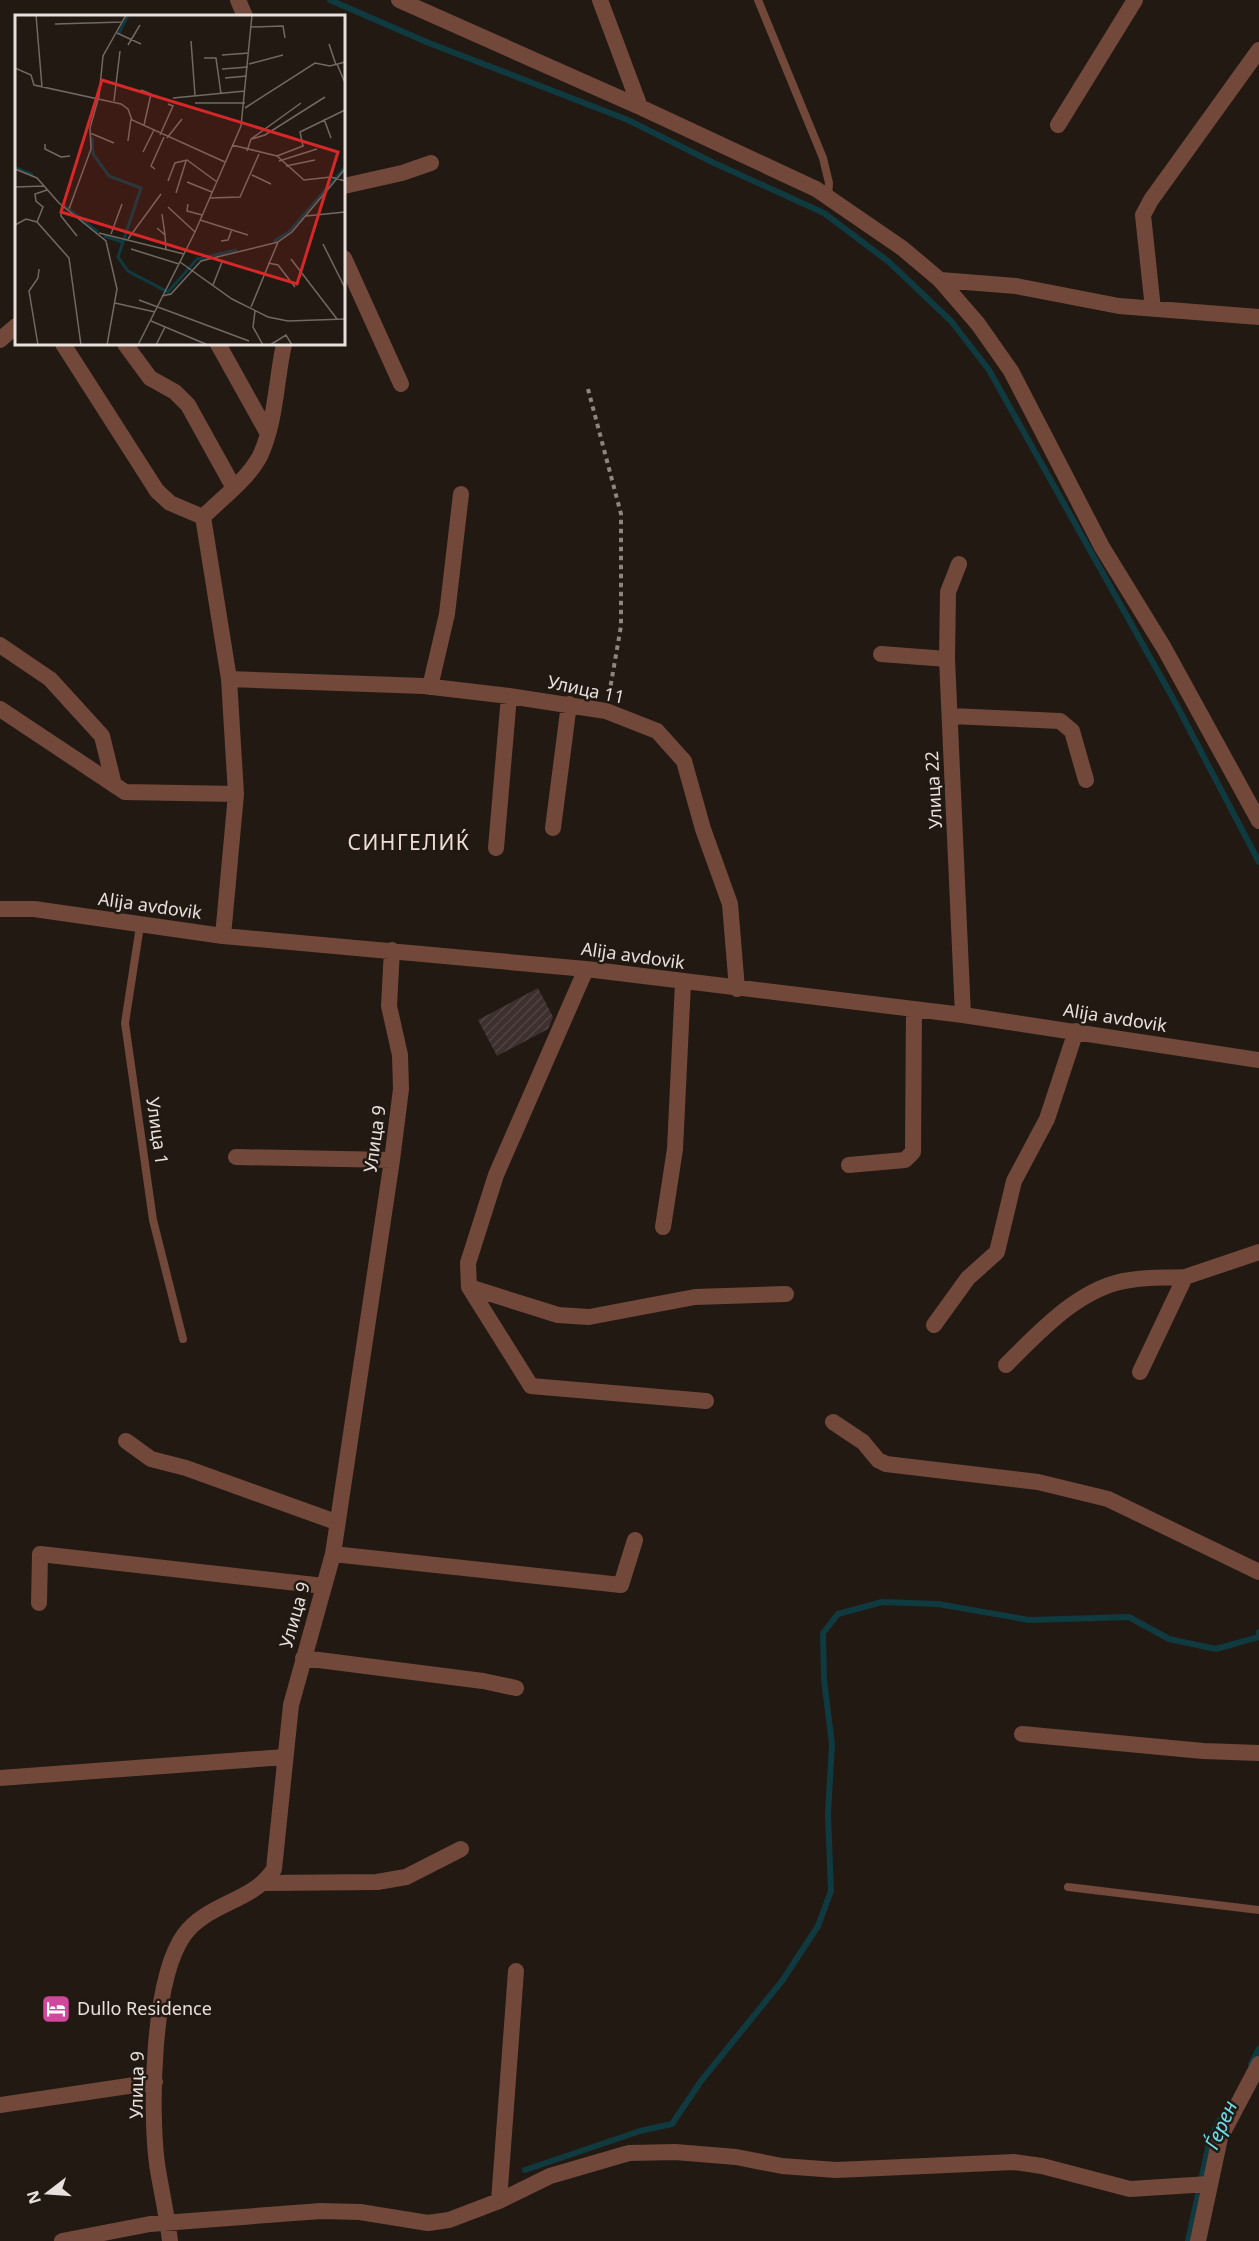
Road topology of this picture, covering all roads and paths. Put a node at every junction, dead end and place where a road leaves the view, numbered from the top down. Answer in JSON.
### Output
{"nodes":[{"id":1,"x":238,"y":0,"type":"edge"},
{"id":2,"x":399,"y":0,"type":"edge"},
{"id":3,"x":600,"y":0,"type":"edge"},
{"id":4,"x":758,"y":0,"type":"edge"},
{"id":5,"x":1135,"y":0,"type":"edge"},
{"id":6,"x":245,"y":15,"type":"edge"},
{"id":7,"x":1259,"y":50,"type":"edge"},
{"id":8,"x":640,"y":107,"type":"junction"},
{"id":9,"x":1058,"y":125,"type":"dead end"},
{"id":10,"x":430,"y":163,"type":"dead end"},
{"id":11,"x":345,"y":186,"type":"edge"},
{"id":12,"x":828,"y":198,"type":"junction"},
{"id":13,"x":345,"y":260,"type":"edge"},
{"id":14,"x":940,"y":280,"type":"junction"},
{"id":15,"x":1153,"y":309,"type":"junction"},
{"id":16,"x":1259,"y":317,"type":"edge"},
{"id":17,"x":15,"y":327,"type":"edge"},
{"id":18,"x":0,"y":340,"type":"edge"},
{"id":19,"x":64,"y":345,"type":"edge"},
{"id":20,"x":126,"y":345,"type":"edge"},
{"id":21,"x":219,"y":345,"type":"edge"},
{"id":22,"x":284,"y":345,"type":"edge"},
{"id":23,"x":401,"y":384,"type":"dead end"},
{"id":24,"x":588,"y":389,"type":"dead end"},
{"id":25,"x":267,"y":432,"type":"junction"},
{"id":26,"x":234,"y":488,"type":"junction"},
{"id":27,"x":461,"y":494,"type":"dead end"},
{"id":28,"x":203,"y":517,"type":"junction"},
{"id":29,"x":959,"y":564,"type":"dead end"},
{"id":30,"x":0,"y":645,"type":"edge"},
{"id":31,"x":881,"y":654,"type":"dead end"},
{"id":32,"x":947,"y":659,"type":"junction"},
{"id":33,"x":230,"y":680,"type":"junction"},
{"id":34,"x":430,"y":687,"type":"junction"},
{"id":35,"x":509,"y":696,"type":"junction"},
{"id":36,"x":569,"y":704,"type":"junction"},
{"id":37,"x":0,"y":709,"type":"edge"},
{"id":38,"x":606,"y":711,"type":"junction"},
{"id":39,"x":950,"y":716,"type":"junction"},
{"id":40,"x":1086,"y":780,"type":"dead end"},
{"id":41,"x":114,"y":785,"type":"junction"},
{"id":42,"x":236,"y":794,"type":"junction"},
{"id":43,"x":1259,"y":821,"type":"edge"},
{"id":44,"x":553,"y":828,"type":"dead end"},
{"id":45,"x":496,"y":848,"type":"dead end"},
{"id":46,"x":0,"y":909,"type":"edge"},
{"id":47,"x":140,"y":926,"type":"junction"},
{"id":48,"x":223,"y":936,"type":"junction"},
{"id":49,"x":392,"y":950,"type":"junction"},
{"id":50,"x":586,"y":969,"type":"junction"},
{"id":51,"x":683,"y":983,"type":"junction"},
{"id":52,"x":737,"y":989,"type":"junction"},
{"id":53,"x":914,"y":1009,"type":"junction"},
{"id":54,"x":963,"y":1015,"type":"junction"},
{"id":55,"x":1076,"y":1031,"type":"junction"},
{"id":56,"x":1259,"y":1060,"type":"edge"},
{"id":57,"x":236,"y":1156,"type":"dead end"},
{"id":58,"x":392,"y":1160,"type":"junction"},
{"id":59,"x":849,"y":1165,"type":"dead end"},
{"id":60,"x":663,"y":1227,"type":"dead end"},
{"id":61,"x":1259,"y":1252,"type":"edge"},
{"id":62,"x":1185,"y":1277,"type":"junction"},
{"id":63,"x":469,"y":1287,"type":"junction"},
{"id":64,"x":786,"y":1294,"type":"dead end"},
{"id":65,"x":934,"y":1325,"type":"dead end"},
{"id":66,"x":183,"y":1339,"type":"dead end"},
{"id":67,"x":1006,"y":1365,"type":"dead end"},
{"id":68,"x":1140,"y":1372,"type":"dead end"},
{"id":69,"x":706,"y":1401,"type":"dead end"},
{"id":70,"x":833,"y":1422,"type":"dead end"},
{"id":71,"x":126,"y":1441,"type":"dead end"},
{"id":72,"x":336,"y":1522,"type":"junction"},
{"id":73,"x":635,"y":1539,"type":"dead end"},
{"id":74,"x":333,"y":1554,"type":"junction"},
{"id":75,"x":1259,"y":1572,"type":"edge"},
{"id":76,"x":324,"y":1586,"type":"junction"},
{"id":77,"x":39,"y":1603,"type":"dead end"},
{"id":78,"x":303,"y":1658,"type":"junction"},
{"id":79,"x":516,"y":1688,"type":"dead end"},
{"id":80,"x":1022,"y":1734,"type":"dead end"},
{"id":81,"x":1259,"y":1753,"type":"edge"},
{"id":82,"x":285,"y":1757,"type":"junction"},
{"id":83,"x":0,"y":1778,"type":"edge"},
{"id":84,"x":461,"y":1849,"type":"dead end"},
{"id":85,"x":266,"y":1883,"type":"junction"},
{"id":86,"x":1068,"y":1887,"type":"dead end"},
{"id":87,"x":1259,"y":1910,"type":"edge"},
{"id":88,"x":516,"y":1971,"type":"dead end"},
{"id":89,"x":1259,"y":2064,"type":"edge"},
{"id":90,"x":155,"y":2082,"type":"junction"},
{"id":91,"x":0,"y":2105,"type":"edge"},
{"id":92,"x":1209,"y":2184,"type":"junction"},
{"id":93,"x":499,"y":2201,"type":"junction"},
{"id":94,"x":168,"y":2223,"type":"junction"},
{"id":95,"x":62,"y":2241,"type":"edge"},
{"id":96,"x":170,"y":2241,"type":"edge"},
{"id":97,"x":1198,"y":2241,"type":"edge"}],
"edges":[{"from":1,"to":6,"type":"street"},
{"from":2,"to":8,"type":"street"},
{"from":3,"to":8,"type":"street"},
{"from":4,"to":12,"type":"lane"},
{"from":5,"to":9,"type":"street"},
{"from":7,"to":15,"type":"street"},
{"from":8,"to":12,"type":"street"},
{"from":10,"to":11,"type":"street"},
{"from":12,"to":14,"type":"street"},
{"from":13,"to":23,"type":"street"},
{"from":14,"to":15,"type":"street"},
{"from":14,"to":43,"type":"street"},
{"from":15,"to":16,"type":"street"},
{"from":17,"to":18,"type":"street"},
{"from":19,"to":28,"type":"street"},
{"from":20,"to":26,"type":"street"},
{"from":21,"to":25,"type":"street"},
{"from":22,"to":25,"type":"street"},
{"from":24,"to":38,"type":"path"},
{"from":25,"to":26,"type":"street"},
{"from":26,"to":28,"type":"street"},
{"from":27,"to":34,"type":"street"},
{"from":28,"to":33,"type":"street"},
{"from":29,"to":32,"type":"street","name":"Улица 22"},
{"from":30,"to":41,"type":"street"},
{"from":31,"to":32,"type":"street"},
{"from":32,"to":39,"type":"street","name":"Улица 22"},
{"from":33,"to":34,"type":"street","name":"Улица 11"},
{"from":33,"to":42,"type":"street"},
{"from":34,"to":35,"type":"street","name":"Улица 11"},
{"from":35,"to":36,"type":"street","name":"Улица 11"},
{"from":35,"to":45,"type":"street"},
{"from":36,"to":38,"type":"street","name":"Улица 11"},
{"from":36,"to":44,"type":"street"},
{"from":37,"to":41,"type":"street"},
{"from":38,"to":52,"type":"street","name":"Улица 11"},
{"from":39,"to":40,"type":"street"},
{"from":39,"to":54,"type":"street","name":"Улица 22"},
{"from":41,"to":42,"type":"street"},
{"from":42,"to":48,"type":"street"},
{"from":46,"to":47,"type":"street","name":"Alija avdovik"},
{"from":47,"to":48,"type":"street","name":"Alija avdovik"},
{"from":47,"to":66,"type":"lane","name":"Улица 1"},
{"from":48,"to":49,"type":"street","name":"Alija avdovik"},
{"from":49,"to":50,"type":"street","name":"Alija avdovik"},
{"from":49,"to":58,"type":"street","name":"Улица 9"},
{"from":50,"to":51,"type":"street","name":"Alija avdovik"},
{"from":50,"to":63,"type":"street"},
{"from":51,"to":52,"type":"street","name":"Alija avdovik"},
{"from":51,"to":60,"type":"street"},
{"from":52,"to":53,"type":"street","name":"Alija avdovik"},
{"from":53,"to":54,"type":"street","name":"Alija avdovik"},
{"from":53,"to":59,"type":"street"},
{"from":54,"to":55,"type":"street","name":"Alija avdovik"},
{"from":55,"to":56,"type":"street","name":"Alija avdovik"},
{"from":55,"to":65,"type":"street"},
{"from":57,"to":58,"type":"street"},
{"from":58,"to":72,"type":"street","name":"Улица 9"},
{"from":61,"to":62,"type":"street"},
{"from":62,"to":67,"type":"street"},
{"from":62,"to":68,"type":"street"},
{"from":63,"to":64,"type":"street"},
{"from":63,"to":69,"type":"street"},
{"from":70,"to":75,"type":"street"},
{"from":71,"to":72,"type":"street"},
{"from":72,"to":74,"type":"street","name":"Улица 9"},
{"from":73,"to":74,"type":"street"},
{"from":74,"to":76,"type":"street","name":"Улица 9"},
{"from":76,"to":77,"type":"street"},
{"from":76,"to":78,"type":"street","name":"Улица 9"},
{"from":78,"to":79,"type":"street"},
{"from":78,"to":82,"type":"street","name":"Улица 9"},
{"from":80,"to":81,"type":"street"},
{"from":82,"to":83,"type":"street"},
{"from":82,"to":85,"type":"street","name":"Улица 9"},
{"from":84,"to":85,"type":"street"},
{"from":85,"to":90,"type":"street","name":"Улица 9"},
{"from":86,"to":87,"type":"lane"},
{"from":88,"to":93,"type":"street"},
{"from":89,"to":92,"type":"street"},
{"from":90,"to":91,"type":"street"},
{"from":90,"to":94,"type":"street","name":"Улица 9"},
{"from":92,"to":93,"type":"street"},
{"from":92,"to":97,"type":"street"},
{"from":93,"to":94,"type":"street"},
{"from":94,"to":95,"type":"street"},
{"from":94,"to":96,"type":"street","name":"Улица 9"}]}
